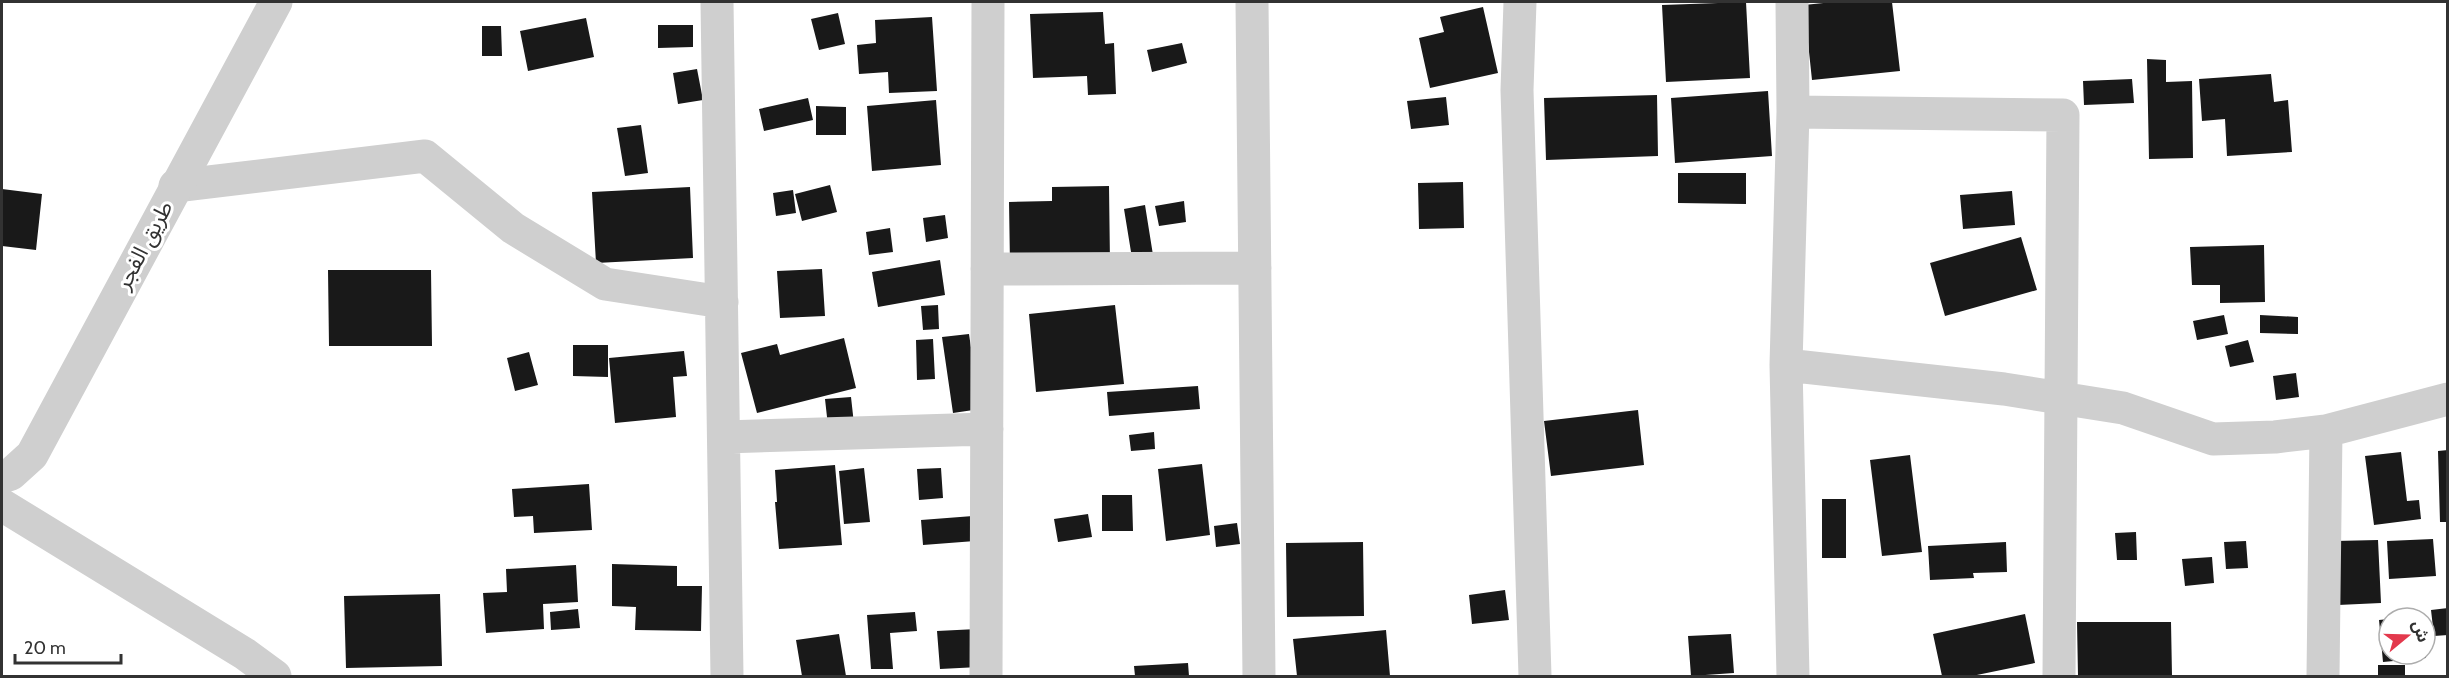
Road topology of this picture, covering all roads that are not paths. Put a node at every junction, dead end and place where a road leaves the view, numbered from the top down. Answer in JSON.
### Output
{"nodes":[{"id":1,"x":276,"y":2,"type":"edge"},
{"id":2,"x":717,"y":2,"type":"edge"},
{"id":3,"x":988,"y":2,"type":"edge"},
{"id":4,"x":1252,"y":2,"type":"edge"},
{"id":5,"x":1520,"y":2,"type":"edge"},
{"id":6,"x":1792,"y":2,"type":"edge"},
{"id":7,"x":1792,"y":111,"type":"junction"},
{"id":8,"x":175,"y":186,"type":"junction"},
{"id":9,"x":1255,"y":267,"type":"junction"},
{"id":10,"x":987,"y":269,"type":"junction"},
{"id":11,"x":722,"y":302,"type":"junction"},
{"id":12,"x":1786,"y":364,"type":"junction"},
{"id":13,"x":2062,"y":398,"type":"junction"},
{"id":14,"x":2448,"y":399,"type":"edge"},
{"id":15,"x":987,"y":429,"type":"junction"},
{"id":16,"x":2326,"y":431,"type":"junction"},
{"id":17,"x":724,"y":437,"type":"junction"},
{"id":18,"x":2,"y":477,"type":"edge"},
{"id":19,"x":2,"y":505,"type":"edge"},
{"id":20,"x":245,"y":665,"type":"edge"},
{"id":21,"x":275,"y":676,"type":"edge"},
{"id":22,"x":727,"y":676,"type":"edge"},
{"id":23,"x":986,"y":676,"type":"edge"},
{"id":24,"x":1259,"y":676,"type":"edge"},
{"id":25,"x":1535,"y":676,"type":"edge"},
{"id":26,"x":1793,"y":676,"type":"edge"},
{"id":27,"x":2059,"y":676,"type":"edge"},
{"id":28,"x":2323,"y":676,"type":"edge"}],
"edges":[{"from":1,"to":8,"type":"street","name":"طريق الفجر"},
{"from":2,"to":11,"type":"street"},
{"from":3,"to":10,"type":"street"},
{"from":4,"to":9,"type":"street"},
{"from":5,"to":25,"type":"street"},
{"from":6,"to":7,"type":"street"},
{"from":7,"to":12,"type":"street"},
{"from":7,"to":13,"type":"street"},
{"from":8,"to":11,"type":"street"},
{"from":8,"to":18,"type":"street","name":"طريق الفجر"},
{"from":9,"to":10,"type":"street"},
{"from":9,"to":24,"type":"street"},
{"from":10,"to":15,"type":"street"},
{"from":11,"to":17,"type":"street"},
{"from":12,"to":13,"type":"street"},
{"from":12,"to":26,"type":"street"},
{"from":13,"to":16,"type":"street"},
{"from":13,"to":27,"type":"street"},
{"from":14,"to":16,"type":"street"},
{"from":15,"to":17,"type":"street"},
{"from":15,"to":23,"type":"street"},
{"from":16,"to":28,"type":"street"},
{"from":17,"to":22,"type":"street"},
{"from":19,"to":20,"type":"street"},
{"from":20,"to":21,"type":"street"}]}
